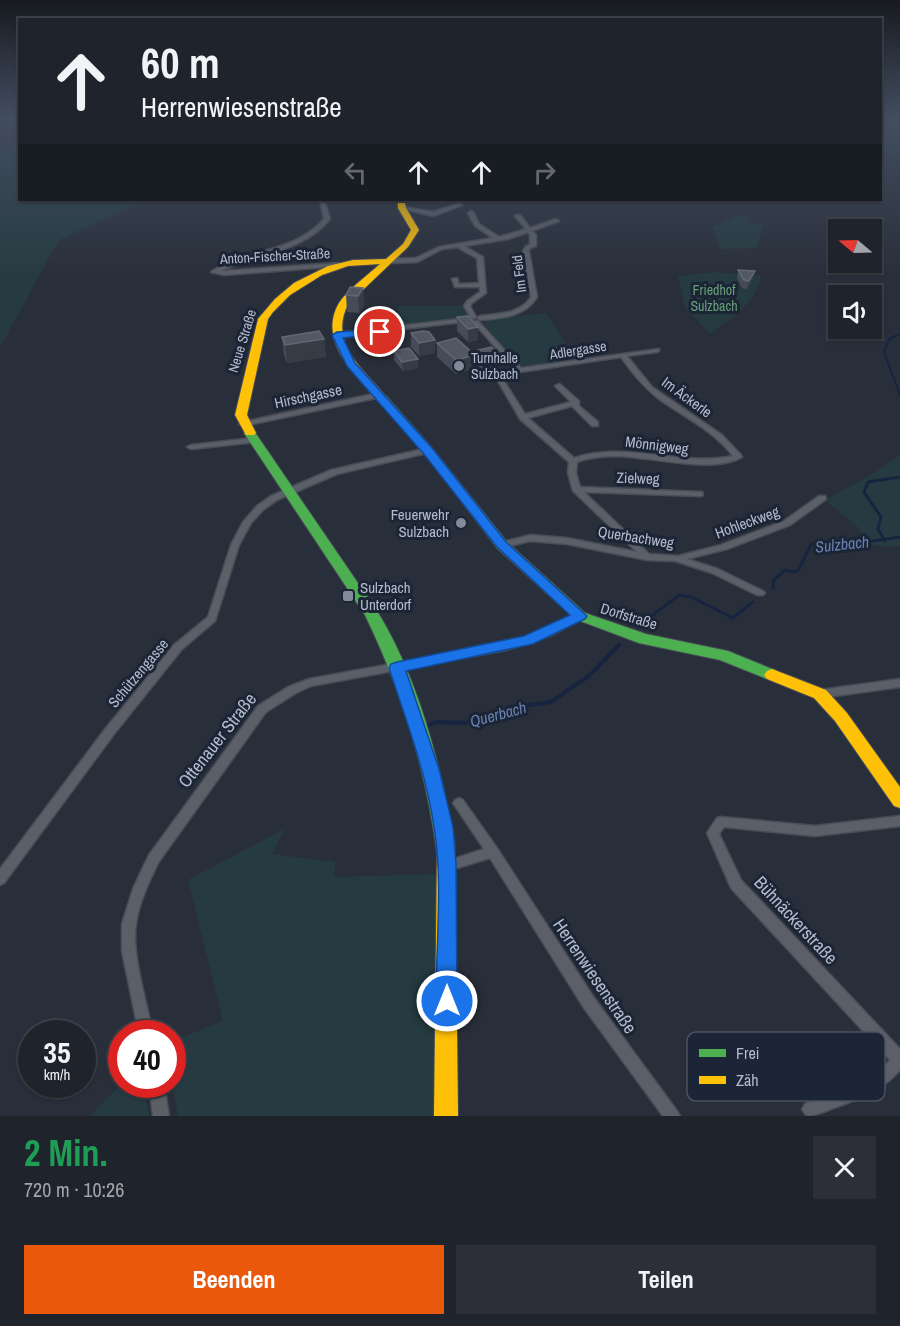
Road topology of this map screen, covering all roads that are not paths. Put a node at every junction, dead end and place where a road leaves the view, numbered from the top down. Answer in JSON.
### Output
{"nodes":[{"id":1,"x":322,"y":201,"type":"edge"},
{"id":2,"x":401,"y":204,"type":"edge"},
{"id":3,"x":460,"y":205,"type":"dead end"},
{"id":4,"x":471,"y":213,"type":"dead end"},
{"id":5,"x":518,"y":216,"type":"dead end"},
{"id":6,"x":556,"y":220,"type":"dead end"},
{"id":7,"x":529,"y":230,"type":"junction"},
{"id":8,"x":498,"y":239,"type":"junction"},
{"id":9,"x":461,"y":245,"type":"junction"},
{"id":10,"x":388,"y":261,"type":"junction"},
{"id":11,"x":339,"y":265,"type":"junction"},
{"id":12,"x":455,"y":279,"type":"dead end"},
{"id":13,"x":482,"y":285,"type":"junction"},
{"id":14,"x":474,"y":319,"type":"junction"},
{"id":15,"x":337,"y":335,"type":"junction"},
{"id":16,"x":657,"y":350,"type":"dead end"},
{"id":17,"x":623,"y":356,"type":"junction"},
{"id":18,"x":519,"y":370,"type":"junction"},
{"id":19,"x":559,"y":386,"type":"dead end"},
{"id":20,"x":378,"y":395,"type":"junction"},
{"id":21,"x":576,"y":403,"type":"junction"},
{"id":22,"x":524,"y":417,"type":"junction"},
{"id":23,"x":243,"y":424,"type":"junction"},
{"id":24,"x":595,"y":424,"type":"dead end"},
{"id":25,"x":253,"y":440,"type":"junction"},
{"id":26,"x":191,"y":447,"type":"dead end"},
{"id":27,"x":428,"y":450,"type":"junction"},
{"id":28,"x":738,"y":457,"type":"joint"},
{"id":29,"x":573,"y":461,"type":"junction"},
{"id":30,"x":576,"y":489,"type":"junction"},
{"id":31,"x":288,"y":492,"type":"junction"},
{"id":32,"x":699,"y":494,"type":"dead end"},
{"id":33,"x":822,"y":498,"type":"dead end"},
{"id":34,"x":502,"y":544,"type":"junction"},
{"id":35,"x":647,"y":557,"type":"junction"},
{"id":36,"x":676,"y":558,"type":"junction"},
{"id":37,"x":760,"y":593,"type":"dead end"},
{"id":38,"x":580,"y":616,"type":"junction"},
{"id":39,"x":397,"y":668,"type":"junction"},
{"id":40,"x":900,"y":683,"type":"edge"},
{"id":41,"x":820,"y":694,"type":"junction"},
{"id":42,"x":900,"y":801,"type":"edge"},
{"id":43,"x":459,"y":803,"type":"dead end"},
{"id":44,"x":900,"y":821,"type":"edge"},
{"id":45,"x":493,"y":852,"type":"junction"},
{"id":46,"x":447,"y":863,"type":"junction"},
{"id":47,"x":0,"y":879,"type":"edge"},
{"id":48,"x":143,"y":1020,"type":"edge"},
{"id":49,"x":874,"y":1032,"type":"edge"},
{"id":50,"x":885,"y":1044,"type":"edge"},
{"id":51,"x":900,"y":1060,"type":"edge"},
{"id":52,"x":885,"y":1077,"type":"edge"},
{"id":53,"x":158,"y":1098,"type":"edge"},
{"id":54,"x":834,"y":1101,"type":"edge"},
{"id":55,"x":810,"y":1109,"type":"dead end"},
{"id":56,"x":161,"y":1116,"type":"edge"},
{"id":57,"x":446,"y":1116,"type":"edge"},
{"id":58,"x":672,"y":1116,"type":"edge"}],
"edges":[{"from":1,"to":11,"type":"street","name":"Anton-Fischer-Straße"},
{"from":2,"to":3,"type":"street"},
{"from":2,"to":10,"type":"street"},
{"from":4,"to":8,"type":"street"},
{"from":5,"to":7,"type":"street"},
{"from":6,"to":7,"type":"street"},
{"from":7,"to":8,"type":"street"},
{"from":7,"to":14,"type":"street","name":"Im Feld"},
{"from":8,"to":9,"type":"street"},
{"from":9,"to":10,"type":"street"},
{"from":9,"to":13,"type":"street"},
{"from":10,"to":11,"type":"street","name":"Neue Straße"},
{"from":10,"to":15,"type":"street"},
{"from":11,"to":23,"type":"street","name":"Neue Straße"},
{"from":12,"to":13,"type":"street"},
{"from":13,"to":14,"type":"street"},
{"from":14,"to":15,"type":"street"},
{"from":14,"to":18,"type":"street"},
{"from":15,"to":20,"type":"street","name":"Dorfstraße"},
{"from":16,"to":17,"type":"street","name":"Adlergasse"},
{"from":17,"to":18,"type":"street","name":"Adlergasse"},
{"from":17,"to":28,"type":"street","name":"Im Äckerle"},
{"from":18,"to":22,"type":"street","name":"Adlergasse"},
{"from":19,"to":21,"type":"street"},
{"from":20,"to":23,"type":"street","name":"Hirschgasse"},
{"from":20,"to":27,"type":"street","name":"Dorfstraße"},
{"from":21,"to":22,"type":"street"},
{"from":21,"to":24,"type":"street"},
{"from":22,"to":29,"type":"street"},
{"from":23,"to":25,"type":"street"},
{"from":25,"to":26,"type":"street"},
{"from":25,"to":31,"type":"street"},
{"from":27,"to":31,"type":"street","name":"Schützengasse"},
{"from":27,"to":34,"type":"street","name":"Dorfstraße"},
{"from":28,"to":29,"type":"street","name":"Mönnigweg"},
{"from":29,"to":30,"type":"street"},
{"from":30,"to":32,"type":"street","name":"Zielweg"},
{"from":30,"to":35,"type":"street"},
{"from":31,"to":39,"type":"street"},
{"from":31,"to":47,"type":"street","name":"Schützengasse"},
{"from":33,"to":36,"type":"street","name":"Hohleckweg"},
{"from":34,"to":35,"type":"street","name":"Querbachweg"},
{"from":34,"to":38,"type":"street","name":"Dorfstraße"},
{"from":35,"to":36,"type":"street","name":"Querbachweg"},
{"from":36,"to":37,"type":"street","name":"Querbachweg"},
{"from":38,"to":39,"type":"street","name":"Ottenauer Straße"},
{"from":38,"to":41,"type":"street","name":"Dorfstraße"},
{"from":39,"to":46,"type":"street"},
{"from":39,"to":48,"type":"street","name":"Ottenauer Straße"},
{"from":40,"to":41,"type":"street"},
{"from":41,"to":42,"type":"street","name":"Dorfstraße"},
{"from":43,"to":45,"type":"street","name":"Herrenwiesenstraße"},
{"from":44,"to":49,"type":"street","name":"Bühnäckerstraße"},
{"from":45,"to":46,"type":"street"},
{"from":45,"to":58,"type":"street","name":"Herrenwiesenstraße"},
{"from":46,"to":57,"type":"street"},
{"from":50,"to":51,"type":"street","name":"Bühnäckerstraße"},
{"from":51,"to":52,"type":"street","name":"Bühnäckerstraße"},
{"from":53,"to":56,"type":"street"},
{"from":54,"to":55,"type":"street","name":"Bühnäckerstraße"}]}
